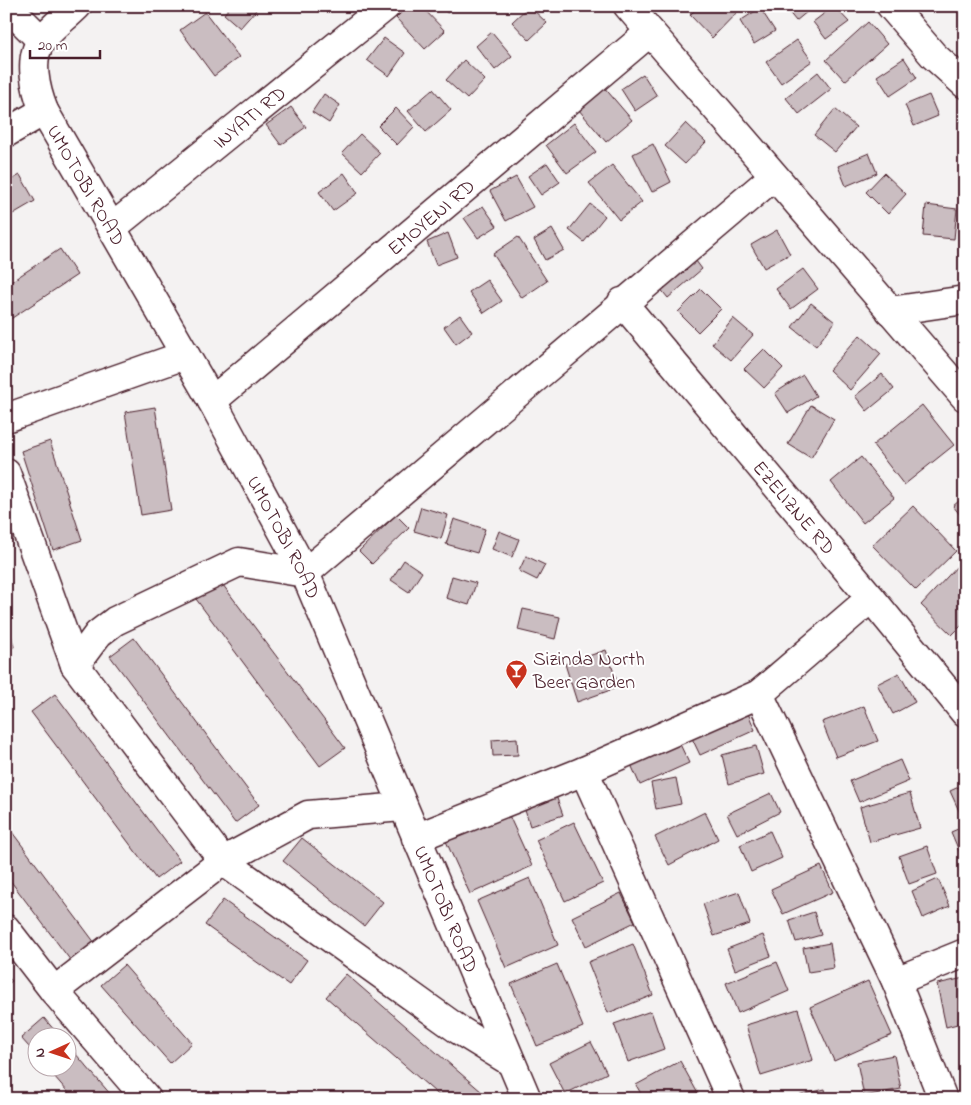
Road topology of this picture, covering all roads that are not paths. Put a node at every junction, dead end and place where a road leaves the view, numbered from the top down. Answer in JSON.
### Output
{"nodes":[{"id":1,"x":77,"y":6,"type":"edge"},
{"id":2,"x":386,"y":6,"type":"edge"},
{"id":3,"x":628,"y":6,"type":"edge"},
{"id":4,"x":891,"y":6,"type":"edge"},
{"id":5,"x":8,"y":12,"type":"edge"},
{"id":6,"x":650,"y":32,"type":"junction"},
{"id":7,"x":41,"y":40,"type":"junction"},
{"id":8,"x":965,"y":84,"type":"edge"},
{"id":9,"x":44,"y":111,"type":"junction"},
{"id":10,"x":6,"y":133,"type":"edge"},
{"id":11,"x":773,"y":177,"type":"junction"},
{"id":12,"x":113,"y":227,"type":"junction"},
{"id":13,"x":965,"y":300,"type":"edge"},
{"id":14,"x":622,"y":302,"type":"junction"},
{"id":15,"x":890,"y":311,"type":"junction"},
{"id":16,"x":185,"y":355,"type":"junction"},
{"id":17,"x":965,"y":397,"type":"edge"},
{"id":18,"x":212,"y":401,"type":"junction"},
{"id":19,"x":6,"y":418,"type":"edge"},
{"id":20,"x":6,"y":473,"type":"edge"},
{"id":21,"x":305,"y":573,"type":"junction"},
{"id":22,"x":872,"y":598,"type":"junction"},
{"id":23,"x":75,"y":665,"type":"junction"},
{"id":24,"x":759,"y":694,"type":"junction"},
{"id":25,"x":965,"y":713,"type":"edge"},
{"id":26,"x":584,"y":771,"type":"junction"},
{"id":27,"x":402,"y":807,"type":"junction"},
{"id":28,"x":416,"y":838,"type":"junction"},
{"id":29,"x":223,"y":861,"type":"junction"},
{"id":30,"x":6,"y":930,"type":"edge"},
{"id":31,"x":965,"y":953,"type":"edge"},
{"id":32,"x":896,"y":981,"type":"junction"},
{"id":33,"x":54,"y":991,"type":"junction"},
{"id":34,"x":511,"y":1062,"type":"junction"},
{"id":35,"x":146,"y":1099,"type":"edge"},
{"id":36,"x":527,"y":1099,"type":"edge"},
{"id":37,"x":731,"y":1099,"type":"edge"},
{"id":38,"x":943,"y":1099,"type":"edge"}],
"edges":[{"from":1,"to":7,"type":"street"},
{"from":2,"to":12,"type":"street","name":"INYATI RD"},
{"from":3,"to":6,"type":"street"},
{"from":4,"to":8,"type":"street"},
{"from":5,"to":7,"type":"street"},
{"from":6,"to":11,"type":"street"},
{"from":6,"to":18,"type":"street","name":"EMOYENI RD"},
{"from":7,"to":9,"type":"street","name":"UMOTOBI ROAD"},
{"from":9,"to":10,"type":"street"},
{"from":9,"to":12,"type":"street","name":"UMOTOBI ROAD"},
{"from":11,"to":14,"type":"street"},
{"from":11,"to":15,"type":"street"},
{"from":12,"to":16,"type":"street","name":"UMOTOBI ROAD"},
{"from":13,"to":15,"type":"street"},
{"from":14,"to":21,"type":"street"},
{"from":14,"to":22,"type":"street","name":"EZELIZNE RD"},
{"from":15,"to":17,"type":"street"},
{"from":16,"to":18,"type":"street","name":"UMOTOBI ROAD"},
{"from":16,"to":19,"type":"street"},
{"from":18,"to":21,"type":"street","name":"UMOTOBI ROAD"},
{"from":20,"to":23,"type":"street"},
{"from":21,"to":23,"type":"street"},
{"from":21,"to":27,"type":"street","name":"UMOTOBI ROAD"},
{"from":22,"to":24,"type":"street"},
{"from":22,"to":25,"type":"street","name":"EZELIZNE RD"},
{"from":23,"to":29,"type":"street"},
{"from":24,"to":26,"type":"street"},
{"from":24,"to":32,"type":"street"},
{"from":26,"to":28,"type":"street"},
{"from":26,"to":37,"type":"street"},
{"from":27,"to":28,"type":"street","name":"UMOTOBI ROAD"},
{"from":27,"to":29,"type":"street"},
{"from":28,"to":34,"type":"street","name":"UMOTOBI ROAD"},
{"from":29,"to":33,"type":"street"},
{"from":29,"to":34,"type":"street"},
{"from":30,"to":33,"type":"street"},
{"from":31,"to":32,"type":"street"},
{"from":32,"to":38,"type":"street"},
{"from":33,"to":35,"type":"street"},
{"from":34,"to":36,"type":"street","name":"UMOTOBI ROAD"}]}
